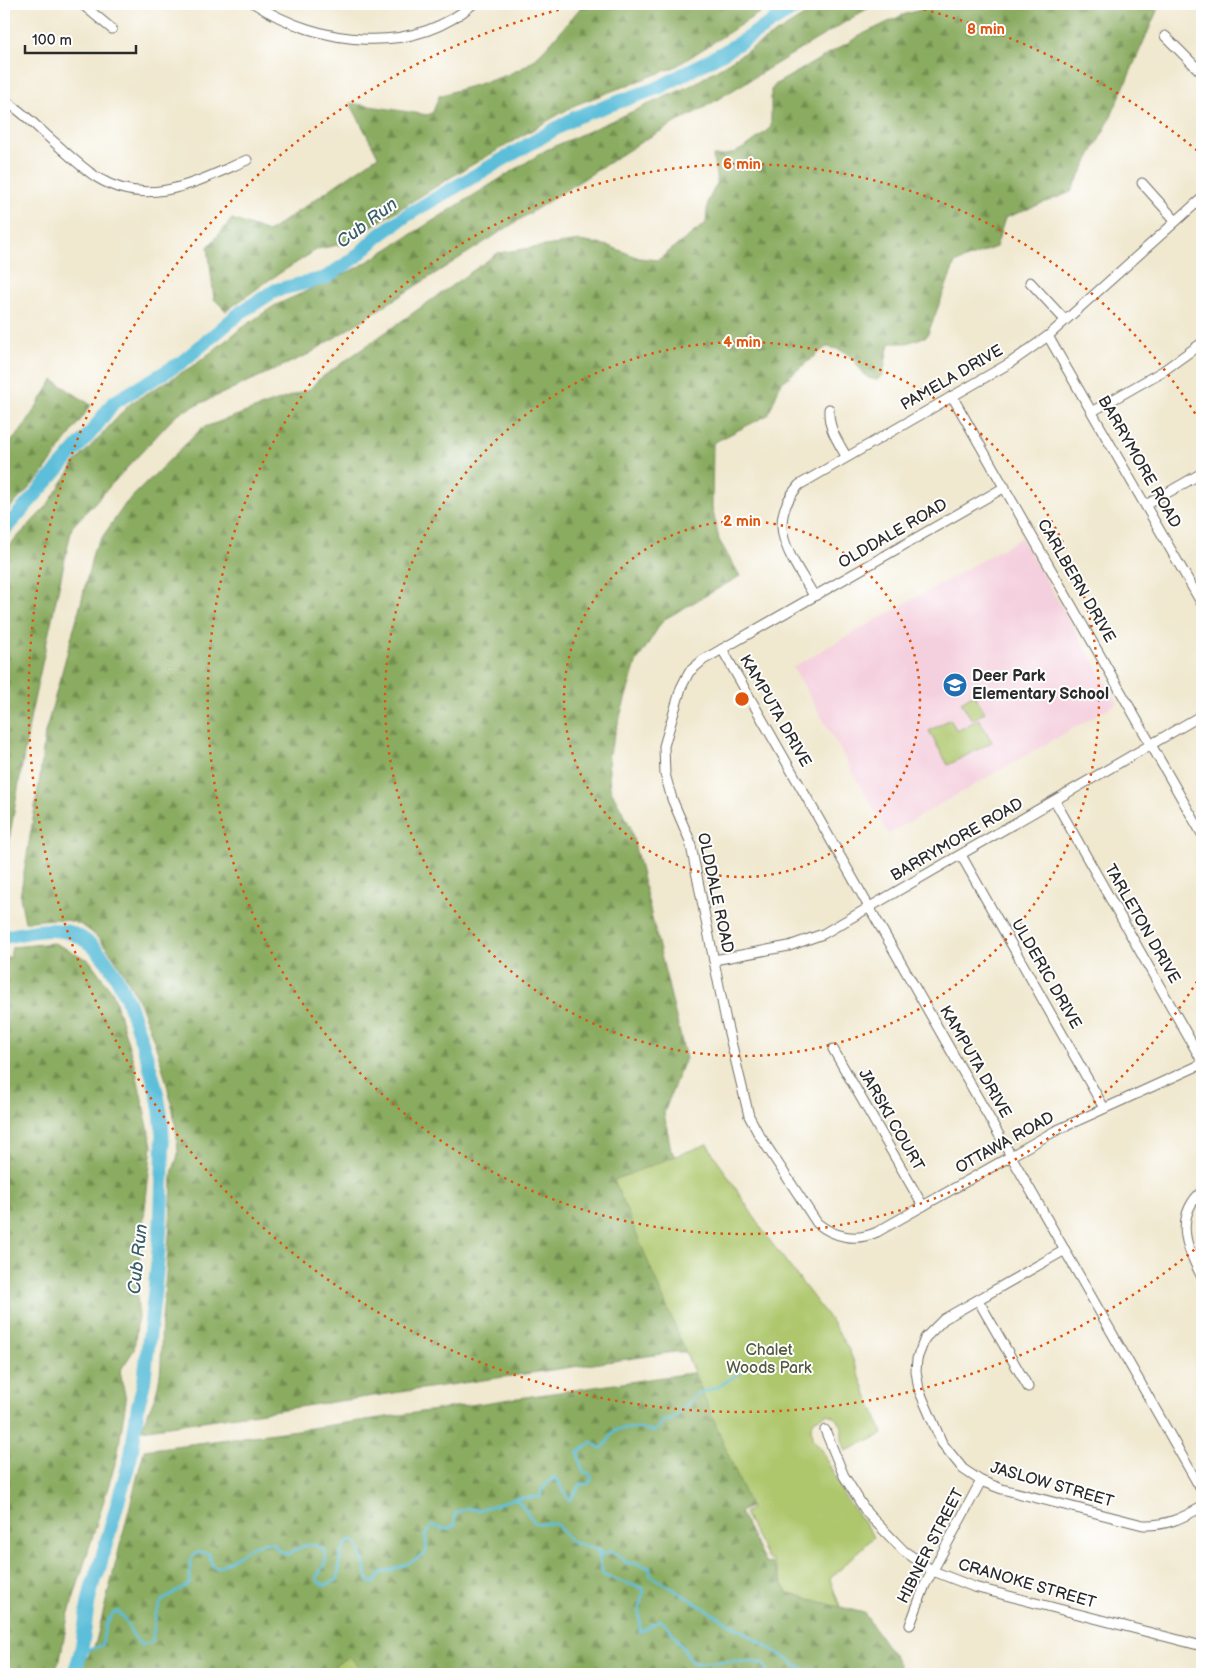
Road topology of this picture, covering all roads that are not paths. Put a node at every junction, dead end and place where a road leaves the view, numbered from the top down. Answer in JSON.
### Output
{"nodes":[{"id":1,"x":82,"y":4,"type":"edge"},
{"id":2,"x":255,"y":4,"type":"edge"},
{"id":3,"x":473,"y":4,"type":"edge"},
{"id":4,"x":112,"y":29,"type":"dead end"},
{"id":5,"x":1166,"y":36,"type":"dead end"},
{"id":6,"x":1202,"y":73,"type":"edge"},
{"id":7,"x":4,"y":100,"type":"edge"},
{"id":8,"x":247,"y":160,"type":"dead end"},
{"id":9,"x":1142,"y":183,"type":"dead end"},
{"id":10,"x":1202,"y":198,"type":"edge"},
{"id":11,"x":1176,"y":221,"type":"junction"},
{"id":12,"x":1030,"y":282,"type":"dead end"},
{"id":13,"x":1065,"y":320,"type":"junction"},
{"id":14,"x":1048,"y":336,"type":"junction"},
{"id":15,"x":1202,"y":343,"type":"edge"},
{"id":16,"x":952,"y":396,"type":"junction"},
{"id":17,"x":828,"y":409,"type":"dead end"},
{"id":18,"x":1092,"y":411,"type":"junction"},
{"id":19,"x":846,"y":456,"type":"junction"},
{"id":20,"x":1202,"y":473,"type":"edge"},
{"id":21,"x":1005,"y":487,"type":"junction"},
{"id":22,"x":1146,"y":505,"type":"junction"},
{"id":23,"x":814,"y":596,"type":"junction"},
{"id":24,"x":1202,"y":604,"type":"edge"},
{"id":25,"x":722,"y":649,"type":"junction"},
{"id":26,"x":1202,"y":715,"type":"edge"},
{"id":27,"x":1152,"y":745,"type":"junction"},
{"id":28,"x":1055,"y":801,"type":"junction"},
{"id":29,"x":1202,"y":834,"type":"edge"},
{"id":30,"x":961,"y":855,"type":"junction"},
{"id":31,"x":870,"y":907,"type":"junction"},
{"id":32,"x":714,"y":960,"type":"junction"},
{"id":33,"x":833,"y":1049,"type":"dead end"},
{"id":34,"x":1202,"y":1063,"type":"edge"},
{"id":35,"x":1104,"y":1108,"type":"junction"},
{"id":36,"x":1011,"y":1156,"type":"junction"},
{"id":37,"x":1202,"y":1191,"type":"edge"},
{"id":38,"x":923,"y":1206,"type":"junction"},
{"id":39,"x":823,"y":1228,"type":"joint"},
{"id":40,"x":1065,"y":1250,"type":"junction"},
{"id":41,"x":1202,"y":1277,"type":"edge"},
{"id":42,"x":978,"y":1300,"type":"junction"},
{"id":43,"x":1028,"y":1388,"type":"dead end"},
{"id":44,"x":825,"y":1430,"type":"dead end"},
{"id":45,"x":981,"y":1481,"type":"junction"},
{"id":46,"x":1202,"y":1491,"type":"edge"},
{"id":47,"x":1202,"y":1507,"type":"edge"},
{"id":48,"x":933,"y":1570,"type":"junction"},
{"id":49,"x":910,"y":1625,"type":"dead end"},
{"id":50,"x":1202,"y":1646,"type":"edge"}],
"edges":[{"from":1,"to":4,"type":"street"},
{"from":2,"to":3,"type":"street"},
{"from":5,"to":6,"type":"street"},
{"from":7,"to":8,"type":"street"},
{"from":9,"to":11,"type":"street"},
{"from":10,"to":11,"type":"street","name":"PAMELA DRIVE"},
{"from":11,"to":13,"type":"street","name":"PAMELA DRIVE"},
{"from":12,"to":13,"type":"street"},
{"from":13,"to":14,"type":"street","name":"PAMELA DRIVE"},
{"from":14,"to":16,"type":"street","name":"PAMELA DRIVE"},
{"from":14,"to":18,"type":"street","name":"BARRYMORE ROAD"},
{"from":15,"to":18,"type":"street"},
{"from":16,"to":19,"type":"street","name":"PAMELA DRIVE"},
{"from":16,"to":21,"type":"street","name":"CARLBERN DRIVE"},
{"from":17,"to":19,"type":"street"},
{"from":18,"to":22,"type":"street","name":"BARRYMORE ROAD"},
{"from":19,"to":23,"type":"street","name":"PAMELA DRIVE"},
{"from":20,"to":22,"type":"street"},
{"from":21,"to":23,"type":"street","name":"OLDDALE ROAD"},
{"from":21,"to":27,"type":"street","name":"CARLBERN DRIVE"},
{"from":22,"to":24,"type":"street","name":"BARRYMORE ROAD"},
{"from":23,"to":25,"type":"street","name":"OLDDALE ROAD"},
{"from":25,"to":31,"type":"street","name":"KAMPUTA DRIVE"},
{"from":25,"to":32,"type":"street","name":"OLDDALE ROAD"},
{"from":26,"to":27,"type":"street","name":"BARRYMORE ROAD"},
{"from":27,"to":28,"type":"street","name":"BARRYMORE ROAD"},
{"from":27,"to":29,"type":"street","name":"CARLBERN DRIVE"},
{"from":28,"to":30,"type":"street","name":"BARRYMORE ROAD"},
{"from":28,"to":34,"type":"street","name":"TARLETON DRIVE"},
{"from":30,"to":31,"type":"street","name":"BARRYMORE ROAD"},
{"from":30,"to":35,"type":"street","name":"ULDERIC DRIVE"},
{"from":31,"to":32,"type":"street","name":"BARRYMORE ROAD"},
{"from":31,"to":36,"type":"street","name":"KAMPUTA DRIVE"},
{"from":32,"to":39,"type":"street","name":"OLDDALE ROAD"},
{"from":33,"to":38,"type":"street","name":"JARSKI COURT"},
{"from":34,"to":35,"type":"street","name":"OTTAWA ROAD"},
{"from":35,"to":36,"type":"street","name":"OTTAWA ROAD"},
{"from":36,"to":38,"type":"street","name":"OTTAWA ROAD"},
{"from":36,"to":40,"type":"street","name":"KAMPUTA DRIVE"},
{"from":37,"to":41,"type":"street"},
{"from":38,"to":39,"type":"street","name":"OTTAWA ROAD"},
{"from":40,"to":42,"type":"street","name":"JASLOW STREET"},
{"from":40,"to":46,"type":"street","name":"KAMPUTA DRIVE"},
{"from":42,"to":43,"type":"street"},
{"from":42,"to":45,"type":"street","name":"JASLOW STREET"},
{"from":44,"to":48,"type":"street","name":"CRANOKE STREET"},
{"from":45,"to":47,"type":"street","name":"JASLOW STREET"},
{"from":45,"to":48,"type":"street","name":"HIBNER STREET"},
{"from":48,"to":49,"type":"street","name":"HIBNER STREET"},
{"from":48,"to":50,"type":"street","name":"CRANOKE STREET"}]}
